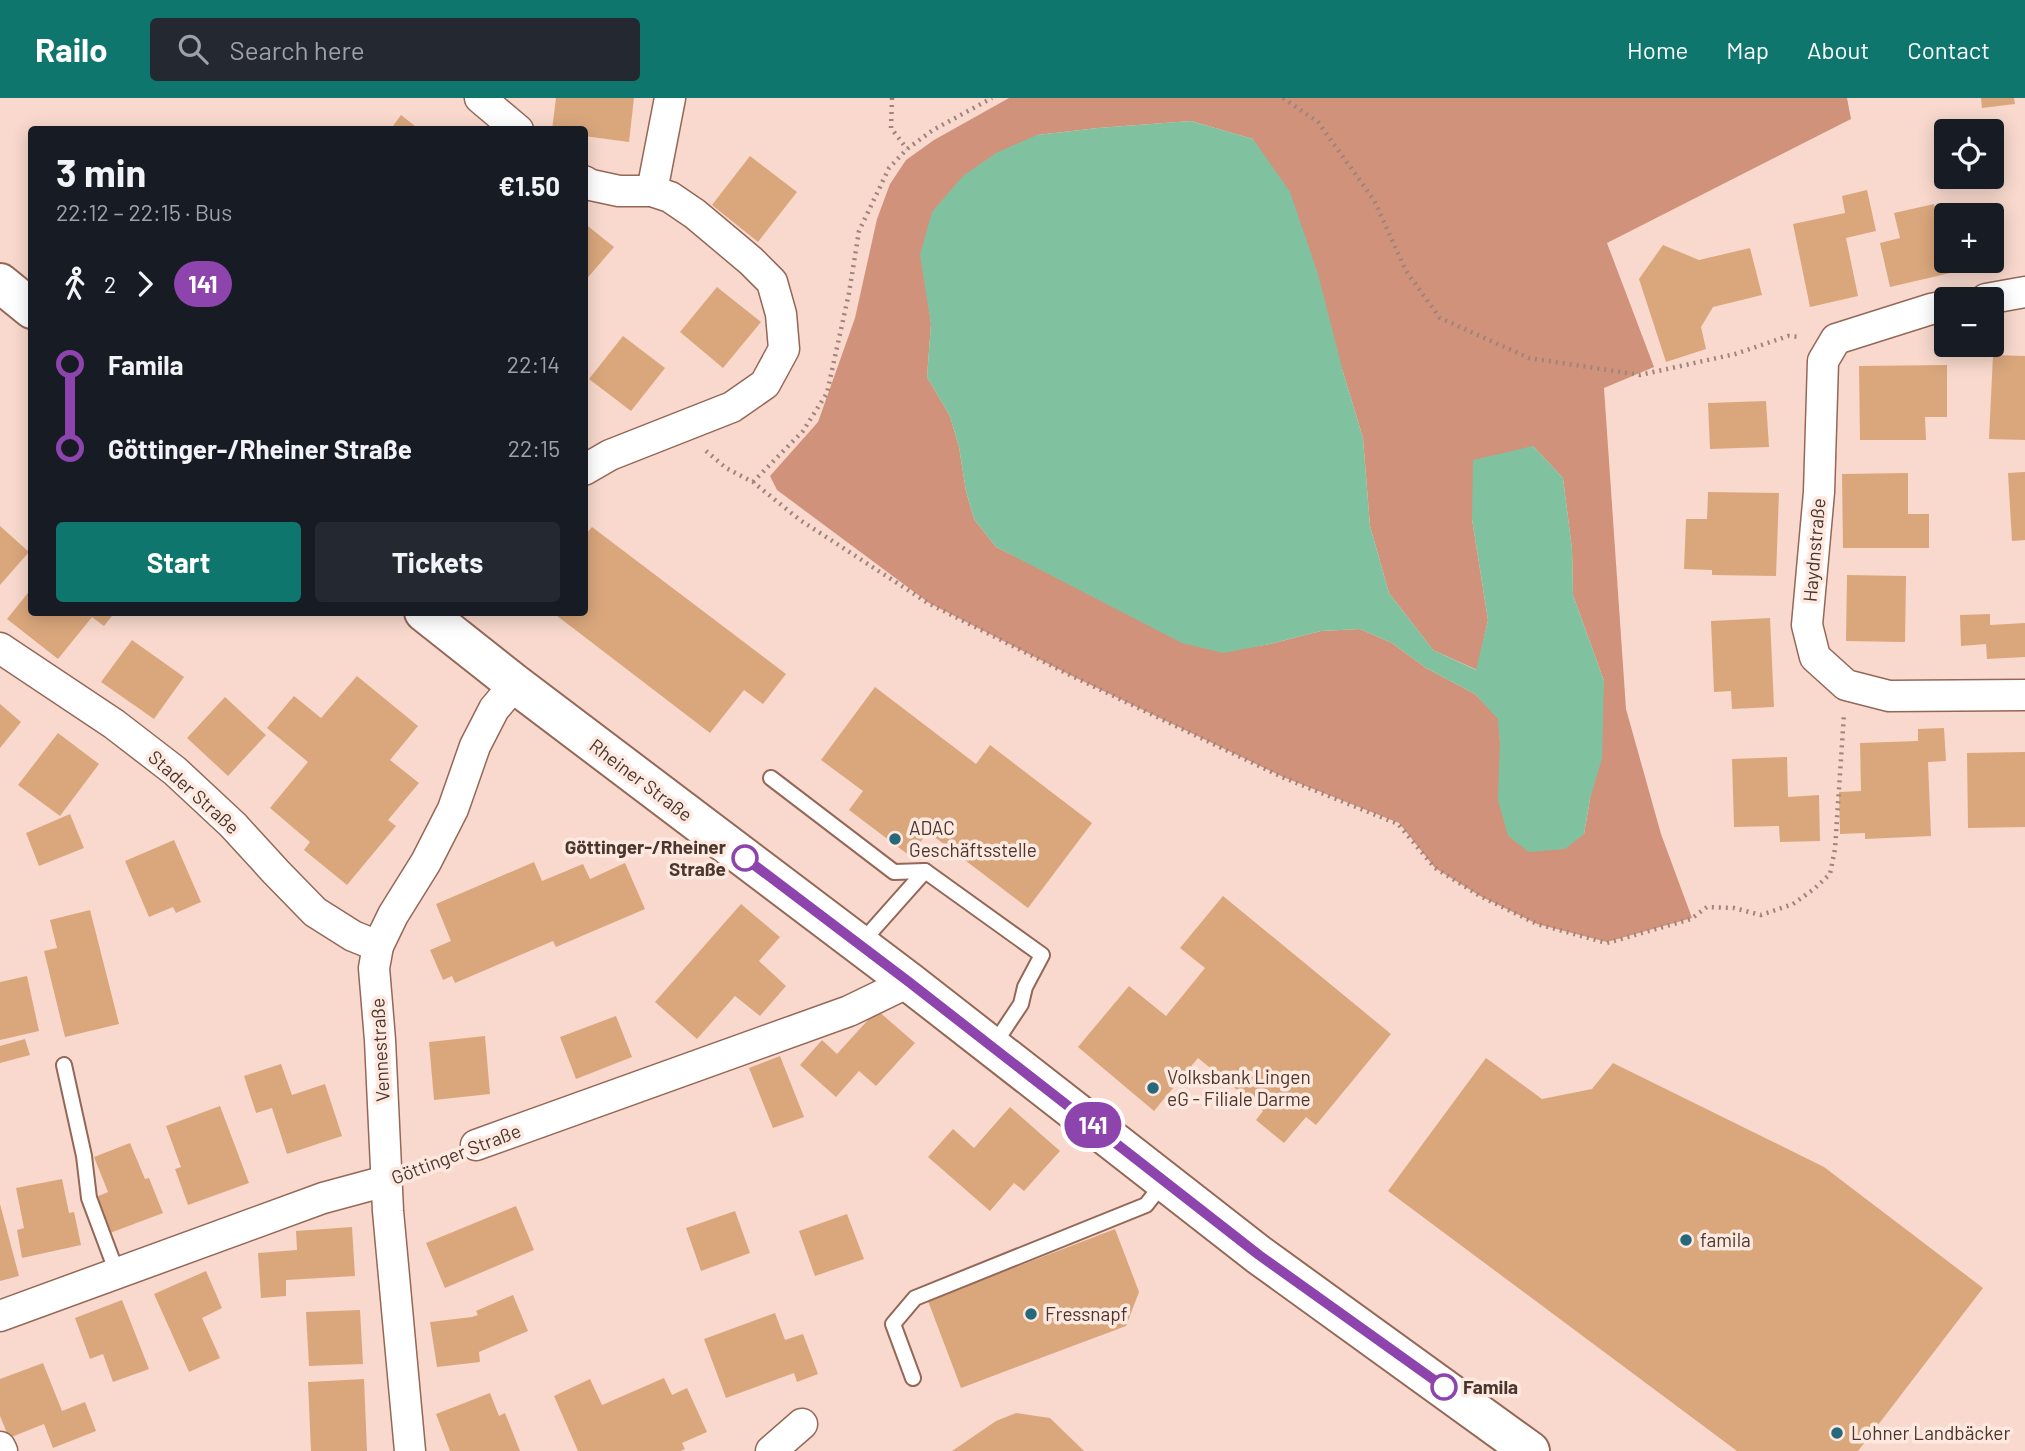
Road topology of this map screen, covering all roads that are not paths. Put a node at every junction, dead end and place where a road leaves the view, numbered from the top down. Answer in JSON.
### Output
{"nodes":[{"id":1,"x":480,"y":98,"type":"edge"},
{"id":2,"x":670,"y":98,"type":"edge"},
{"id":3,"x":513,"y":126,"type":"edge"},
{"id":4,"x":588,"y":183,"type":"edge"},
{"id":5,"x":652,"y":191,"type":"junction"},
{"id":6,"x":0,"y":283,"type":"edge"},
{"id":7,"x":2025,"y":292,"type":"edge"},
{"id":8,"x":2004,"y":296,"type":"edge"},
{"id":9,"x":28,"y":306,"type":"edge"},
{"id":10,"x":1934,"y":308,"type":"edge"},
{"id":11,"x":588,"y":468,"type":"edge"},
{"id":12,"x":444,"y":618,"type":"edge"},
{"id":13,"x":0,"y":648,"type":"edge"},
{"id":14,"x":515,"y":684,"type":"junction"},
{"id":15,"x":2025,"y":695,"type":"edge"},
{"id":16,"x":771,"y":778,"type":"dead end"},
{"id":17,"x":925,"y":871,"type":"junction"},
{"id":18,"x":859,"y":945,"type":"junction"},
{"id":19,"x":378,"y":946,"type":"junction"},
{"id":20,"x":909,"y":982,"type":"junction"},
{"id":21,"x":992,"y":1047,"type":"junction"},
{"id":22,"x":64,"y":1065,"type":"dead end"},
{"id":23,"x":476,"y":1145,"type":"road end"},
{"id":24,"x":386,"y":1181,"type":"junction"},
{"id":25,"x":1165,"y":1181,"type":"junction"},
{"id":26,"x":117,"y":1273,"type":"junction"},
{"id":27,"x":0,"y":1317,"type":"edge"},
{"id":28,"x":913,"y":1378,"type":"dead end"},
{"id":29,"x":802,"y":1424,"type":"dead end"},
{"id":30,"x":410,"y":1451,"type":"edge"},
{"id":31,"x":771,"y":1451,"type":"edge"},
{"id":32,"x":1530,"y":1451,"type":"edge"}],
"edges":[{"from":1,"to":3,"type":"street"},
{"from":2,"to":5,"type":"street"},
{"from":4,"to":5,"type":"street"},
{"from":5,"to":11,"type":"street"},
{"from":6,"to":9,"type":"main road"},
{"from":7,"to":8,"type":"street"},
{"from":10,"to":15,"type":"street","name":"Haydnstraße"},
{"from":12,"to":14,"type":"main road","name":"Rheiner Straße"},
{"from":13,"to":19,"type":"street","name":"Stader Straße"},
{"from":14,"to":18,"type":"main road","name":"Rheiner Straße"},
{"from":14,"to":19,"type":"street","name":"Vennestraße"},
{"from":16,"to":17,"type":"lane"},
{"from":17,"to":18,"type":"lane"},
{"from":17,"to":21,"type":"lane"},
{"from":18,"to":20,"type":"main road","name":"Rheiner Straße"},
{"from":19,"to":24,"type":"street","name":"Vennestraße"},
{"from":20,"to":21,"type":"main road","name":"Rheiner Straße"},
{"from":20,"to":23,"type":"street","name":"Göttinger Straße"},
{"from":21,"to":25,"type":"main road","name":"Rheiner Straße"},
{"from":22,"to":26,"type":"lane"},
{"from":24,"to":26,"type":"street","name":"Göttinger Straße"},
{"from":24,"to":30,"type":"street","name":"Vennestraße"},
{"from":25,"to":28,"type":"lane"},
{"from":25,"to":32,"type":"main road","name":"Rheiner Straße"},
{"from":26,"to":27,"type":"street","name":"Göttinger Straße"},
{"from":29,"to":31,"type":"street"}]}
